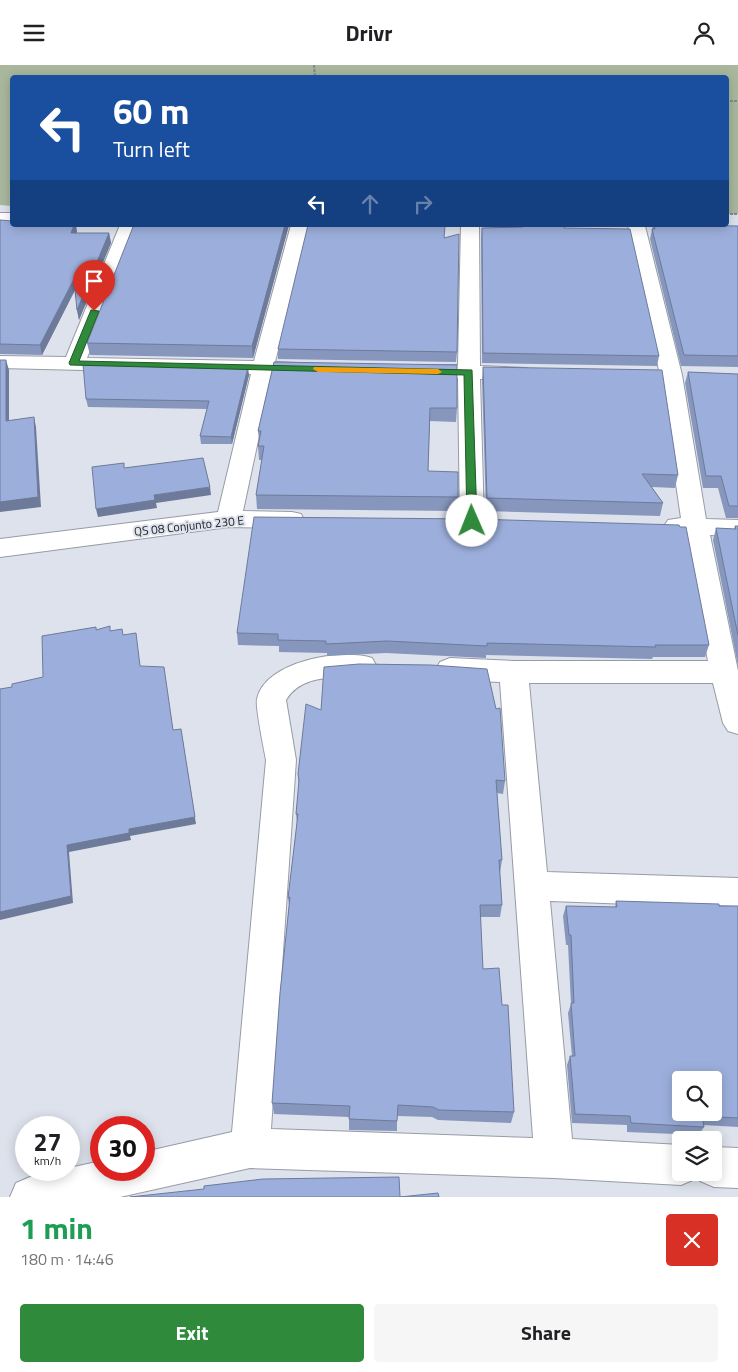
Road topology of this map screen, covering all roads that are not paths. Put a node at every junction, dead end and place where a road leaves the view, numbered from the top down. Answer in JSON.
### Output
{"nodes":[{"id":1,"x":128,"y":227,"type":"edge"},
{"id":2,"x":299,"y":227,"type":"edge"},
{"id":3,"x":470,"y":227,"type":"edge"},
{"id":4,"x":645,"y":227,"type":"edge"},
{"id":5,"x":0,"y":362,"type":"edge"},
{"id":6,"x":74,"y":363,"type":"junction"},
{"id":7,"x":263,"y":368,"type":"junction"},
{"id":8,"x":331,"y":370,"type":"edge"},
{"id":9,"x":400,"y":371,"type":"edge"},
{"id":10,"x":468,"y":372,"type":"junction"},
{"id":11,"x":536,"y":373,"type":"edge"},
{"id":12,"x":229,"y":519,"type":"junction"},
{"id":13,"x":317,"y":520,"type":"edge"},
{"id":14,"x":472,"y":522,"type":"edge"},
{"id":15,"x":656,"y":525,"type":"edge"},
{"id":16,"x":695,"y":526,"type":"junction"},
{"id":17,"x":738,"y":528,"type":"edge"},
{"id":18,"x":0,"y":548,"type":"edge"},
{"id":19,"x":388,"y":666,"type":"edge"},
{"id":20,"x":426,"y":668,"type":"edge"},
{"id":21,"x":514,"y":672,"type":"junction"},
{"id":22,"x":724,"y":672,"type":"junction"},
{"id":23,"x":738,"y":723,"type":"edge"},
{"id":24,"x":532,"y":886,"type":"junction"},
{"id":25,"x":738,"y":893,"type":"edge"},
{"id":26,"x":250,"y":1148,"type":"junction"},
{"id":27,"x":554,"y":1158,"type":"junction"},
{"id":28,"x":672,"y":1165,"type":"edge"},
{"id":29,"x":722,"y":1167,"type":"edge"},
{"id":30,"x":738,"y":1168,"type":"edge"},
{"id":31,"x":30,"y":1197,"type":"edge"}],
"edges":[{"from":1,"to":6,"type":"street"},
{"from":2,"to":7,"type":"street"},
{"from":3,"to":10,"type":"street"},
{"from":4,"to":16,"type":"street"},
{"from":5,"to":6,"type":"street"},
{"from":6,"to":7,"type":"street"},
{"from":7,"to":8,"type":"street"},
{"from":7,"to":12,"type":"street"},
{"from":9,"to":10,"type":"street"},
{"from":10,"to":11,"type":"street"},
{"from":10,"to":14,"type":"street"},
{"from":12,"to":13,"type":"street","name":"QS 08 Conjunto 230 E"},
{"from":12,"to":18,"type":"street","name":"QS 08 Conjunto 230 E"},
{"from":15,"to":16,"type":"street"},
{"from":16,"to":17,"type":"street"},
{"from":16,"to":22,"type":"street"},
{"from":19,"to":26,"type":"street"},
{"from":20,"to":21,"type":"street"},
{"from":21,"to":22,"type":"street"},
{"from":21,"to":24,"type":"street"},
{"from":22,"to":23,"type":"street"},
{"from":24,"to":25,"type":"street"},
{"from":24,"to":27,"type":"street"},
{"from":26,"to":27,"type":"street"},
{"from":26,"to":31,"type":"street"},
{"from":27,"to":28,"type":"street"},
{"from":29,"to":30,"type":"street"}]}
